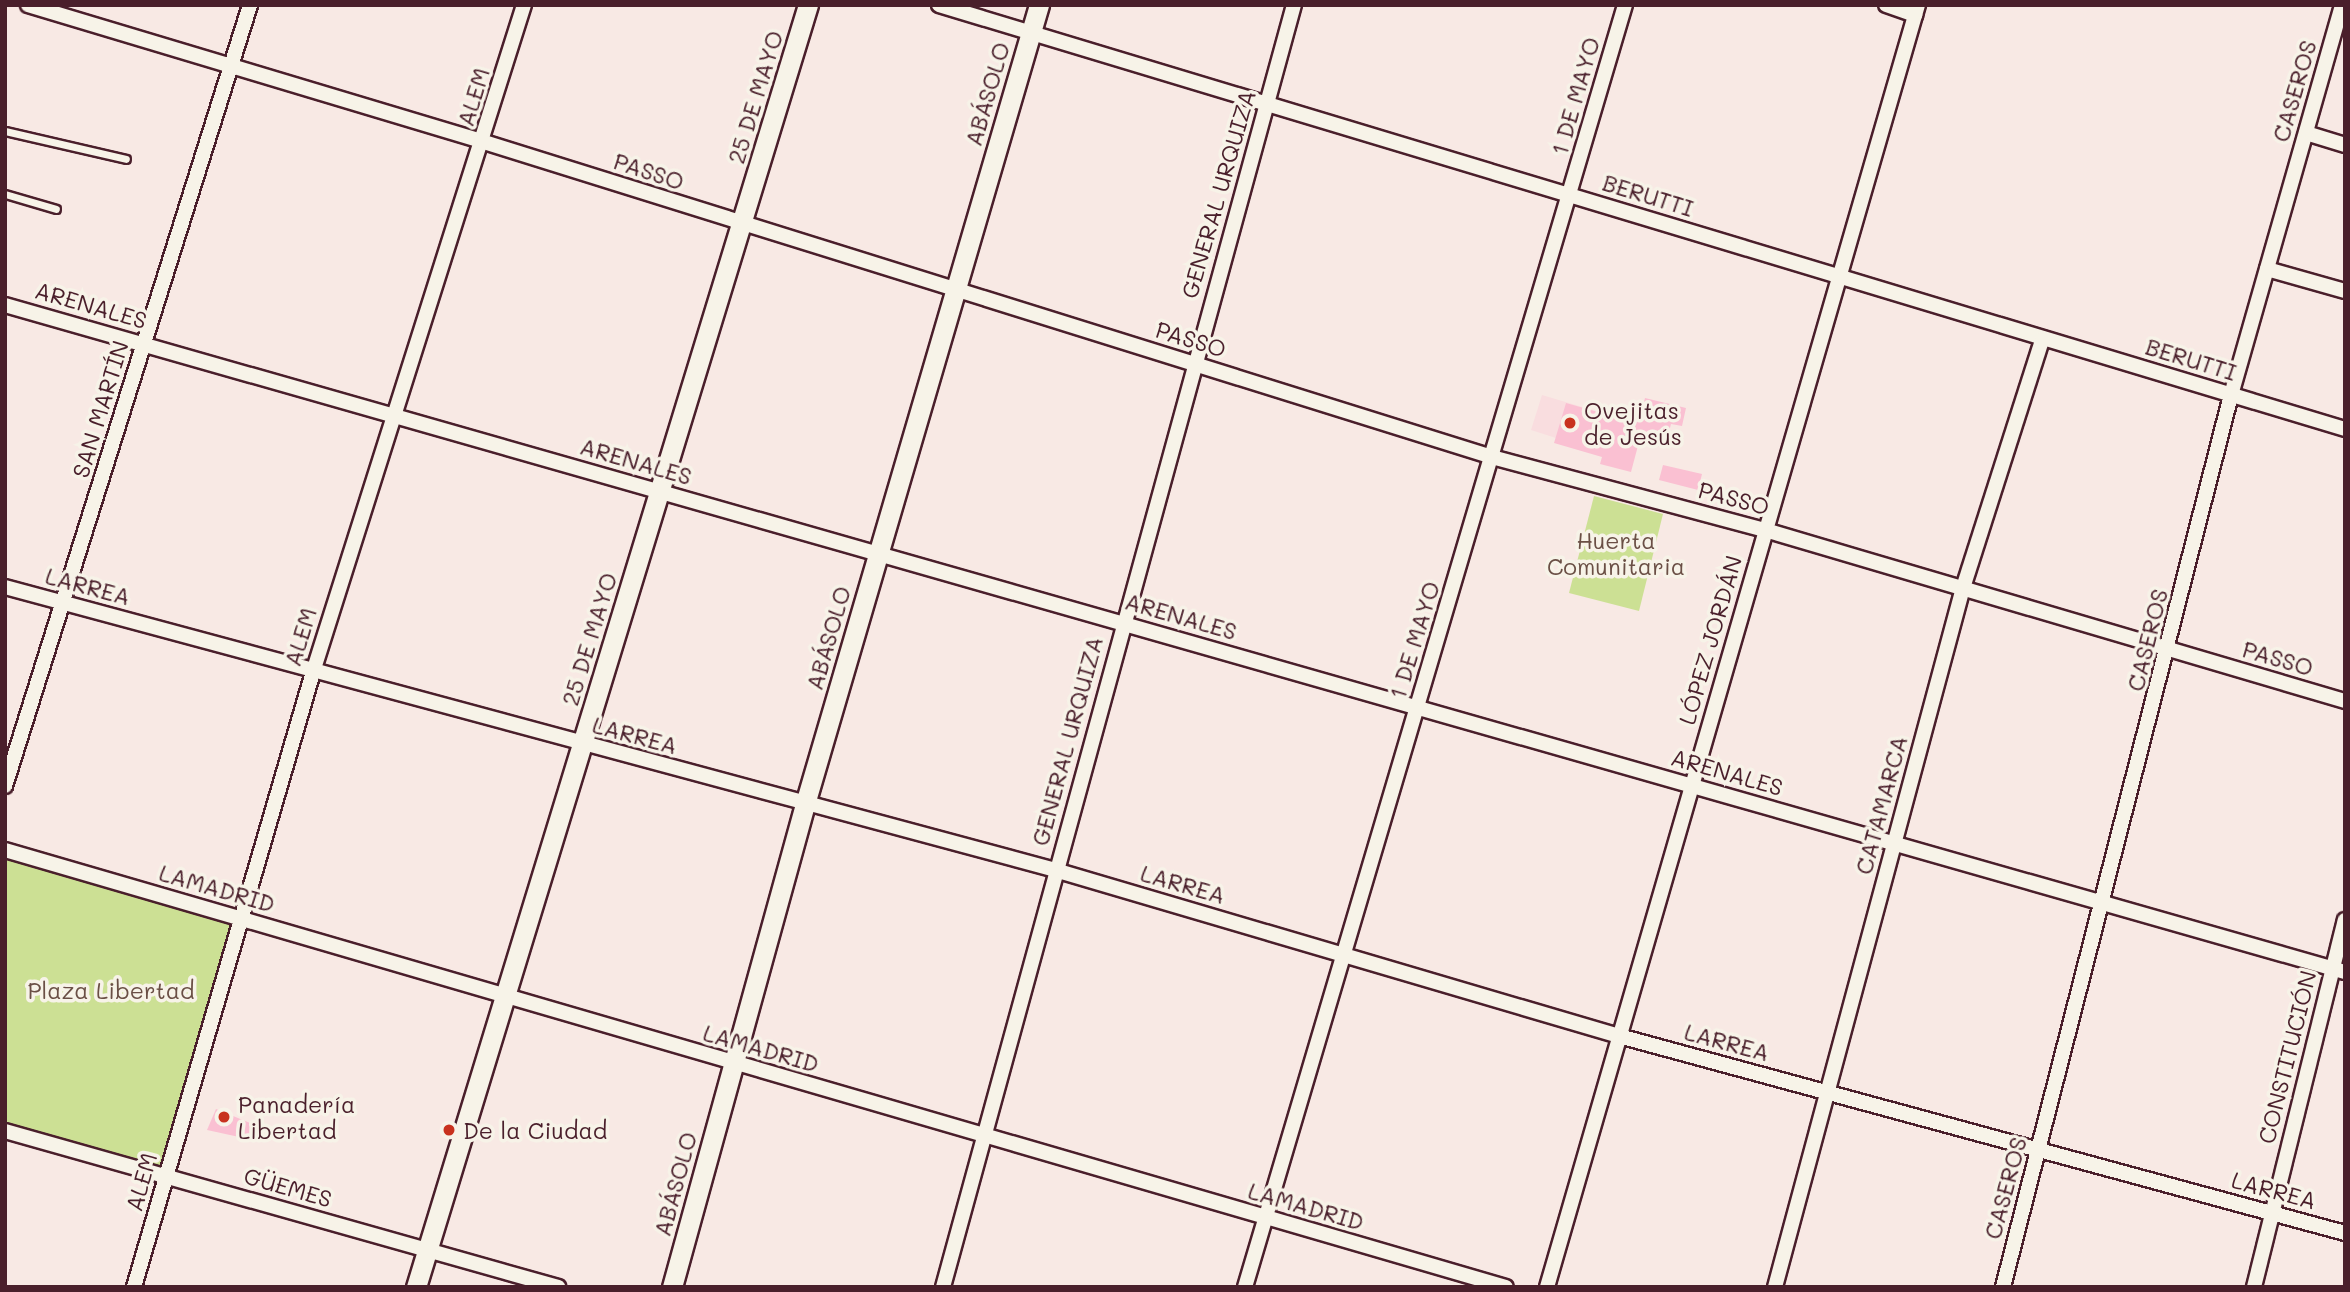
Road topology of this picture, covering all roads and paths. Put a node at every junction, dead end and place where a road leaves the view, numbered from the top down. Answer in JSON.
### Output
{"nodes":[{"id":1,"x":28,"y":5,"type":"edge"},
{"id":2,"x":250,"y":5,"type":"edge"},
{"id":3,"x":524,"y":5,"type":"edge"},
{"id":4,"x":808,"y":5,"type":"edge"},
{"id":5,"x":939,"y":5,"type":"edge"},
{"id":6,"x":1039,"y":5,"type":"edge"},
{"id":7,"x":1294,"y":5,"type":"edge"},
{"id":8,"x":1625,"y":5,"type":"edge"},
{"id":9,"x":1886,"y":5,"type":"edge"},
{"id":10,"x":2342,"y":5,"type":"edge"},
{"id":11,"x":1917,"y":10,"type":"edge"},
{"id":12,"x":1031,"y":33,"type":"junction"},
{"id":13,"x":230,"y":67,"type":"junction"},
{"id":14,"x":1267,"y":104,"type":"junction"},
{"id":15,"x":5,"y":131,"type":"edge"},
{"id":16,"x":2306,"y":133,"type":"junction"},
{"id":17,"x":484,"y":142,"type":"junction"},
{"id":18,"x":2345,"y":145,"type":"edge"},
{"id":19,"x":126,"y":159,"type":"dead end"},
{"id":20,"x":5,"y":194,"type":"edge"},
{"id":21,"x":1570,"y":195,"type":"junction"},
{"id":22,"x":56,"y":209,"type":"dead end"},
{"id":23,"x":742,"y":224,"type":"junction"},
{"id":24,"x":2267,"y":269,"type":"junction"},
{"id":25,"x":1839,"y":276,"type":"junction"},
{"id":26,"x":955,"y":290,"type":"junction"},
{"id":27,"x":2345,"y":291,"type":"edge"},
{"id":28,"x":5,"y":305,"type":"edge"},
{"id":29,"x":2043,"y":338,"type":"junction"},
{"id":30,"x":144,"y":344,"type":"junction"},
{"id":31,"x":1195,"y":364,"type":"junction"},
{"id":32,"x":2231,"y":394,"type":"junction"},
{"id":33,"x":393,"y":415,"type":"junction"},
{"id":34,"x":2345,"y":429,"type":"edge"},
{"id":35,"x":1492,"y":457,"type":"junction"},
{"id":36,"x":660,"y":491,"type":"junction"},
{"id":37,"x":1765,"y":530,"type":"junction"},
{"id":38,"x":878,"y":553,"type":"junction"},
{"id":39,"x":5,"y":587,"type":"edge"},
{"id":40,"x":1963,"y":588,"type":"junction"},
{"id":41,"x":63,"y":603,"type":"junction"},
{"id":42,"x":1123,"y":623,"type":"junction"},
{"id":43,"x":2169,"y":651,"type":"junction"},
{"id":44,"x":313,"y":672,"type":"junction"},
{"id":45,"x":2345,"y":701,"type":"edge"},
{"id":46,"x":1418,"y":707,"type":"junction"},
{"id":47,"x":582,"y":744,"type":"junction"},
{"id":48,"x":1692,"y":785,"type":"junction"},
{"id":49,"x":5,"y":786,"type":"edge"},
{"id":50,"x":805,"y":804,"type":"junction"},
{"id":51,"x":1894,"y":843,"type":"junction"},
{"id":52,"x":5,"y":849,"type":"edge"},
{"id":53,"x":1055,"y":870,"type":"junction"},
{"id":54,"x":2103,"y":903,"type":"junction"},
{"id":55,"x":242,"y":919,"type":"junction"},
{"id":56,"x":2345,"y":920,"type":"edge"},
{"id":57,"x":1344,"y":955,"type":"junction"},
{"id":58,"x":2339,"y":970,"type":"edge"},
{"id":59,"x":505,"y":996,"type":"junction"},
{"id":60,"x":1619,"y":1036,"type":"junction"},
{"id":61,"x":734,"y":1063,"type":"junction"},
{"id":62,"x":1827,"y":1092,"type":"junction"},
{"id":63,"x":5,"y":1131,"type":"edge"},
{"id":64,"x":984,"y":1137,"type":"junction"},
{"id":65,"x":2039,"y":1150,"type":"junction"},
{"id":66,"x":166,"y":1177,"type":"junction"},
{"id":67,"x":2272,"y":1213,"type":"junction"},
{"id":68,"x":1266,"y":1218,"type":"junction"},
{"id":69,"x":2345,"y":1233,"type":"edge"},
{"id":70,"x":427,"y":1250,"type":"junction"},
{"id":71,"x":134,"y":1287,"type":"edge"},
{"id":72,"x":416,"y":1287,"type":"edge"},
{"id":73,"x":558,"y":1287,"type":"edge"},
{"id":74,"x":672,"y":1287,"type":"edge"},
{"id":75,"x":943,"y":1287,"type":"edge"},
{"id":76,"x":1245,"y":1287,"type":"edge"},
{"id":77,"x":1506,"y":1287,"type":"edge"},
{"id":78,"x":1547,"y":1287,"type":"edge"},
{"id":79,"x":1774,"y":1287,"type":"edge"},
{"id":80,"x":2003,"y":1287,"type":"edge"},
{"id":81,"x":2254,"y":1287,"type":"edge"}],
"edges":[{"from":1,"to":13,"type":"street","name":"PASSO"},
{"from":2,"to":13,"type":"street","name":"SAN MARTÍN"},
{"from":3,"to":17,"type":"street","name":"ALEM"},
{"from":4,"to":23,"type":"street","name":"25 DE MAYO"},
{"from":5,"to":12,"type":"street","name":"BERUTTI"},
{"from":6,"to":12,"type":"street","name":"ABÁSOLO"},
{"from":7,"to":14,"type":"street","name":"GENERAL URQUIZA"},
{"from":8,"to":21,"type":"street","name":"1 DE MAYO"},
{"from":9,"to":11,"type":"street"},
{"from":10,"to":16,"type":"street","name":"CASEROS"},
{"from":11,"to":25,"type":"street","name":"LÓPEZ JORDÁN"},
{"from":12,"to":14,"type":"street","name":"BERUTTI"},
{"from":12,"to":26,"type":"street","name":"ABÁSOLO"},
{"from":13,"to":17,"type":"street","name":"PASSO"},
{"from":13,"to":30,"type":"street","name":"SAN MARTÍN"},
{"from":14,"to":21,"type":"street","name":"BERUTTI"},
{"from":14,"to":31,"type":"street","name":"GENERAL URQUIZA"},
{"from":15,"to":19,"type":"lane"},
{"from":16,"to":18,"type":"street"},
{"from":16,"to":24,"type":"street","name":"CASEROS"},
{"from":17,"to":23,"type":"street","name":"PASSO"},
{"from":17,"to":33,"type":"street","name":"ALEM"},
{"from":20,"to":22,"type":"lane"},
{"from":21,"to":25,"type":"street","name":"BERUTTI"},
{"from":21,"to":35,"type":"street","name":"1 DE MAYO"},
{"from":23,"to":26,"type":"street","name":"PASSO"},
{"from":23,"to":36,"type":"street","name":"25 DE MAYO"},
{"from":24,"to":27,"type":"street"},
{"from":24,"to":32,"type":"street","name":"CASEROS"},
{"from":25,"to":29,"type":"street","name":"BERUTTI"},
{"from":25,"to":37,"type":"street","name":"LÓPEZ JORDÁN"},
{"from":26,"to":31,"type":"street","name":"PASSO"},
{"from":26,"to":38,"type":"street","name":"ABÁSOLO"},
{"from":28,"to":30,"type":"street","name":"ARENALES"},
{"from":29,"to":32,"type":"street","name":"BERUTTI"},
{"from":29,"to":40,"type":"street","name":"CATAMARCA"},
{"from":30,"to":33,"type":"street","name":"ARENALES"},
{"from":30,"to":41,"type":"street","name":"SAN MARTÍN"},
{"from":31,"to":35,"type":"street","name":"PASSO"},
{"from":31,"to":42,"type":"street","name":"GENERAL URQUIZA"},
{"from":32,"to":34,"type":"street","name":"BERUTTI"},
{"from":32,"to":43,"type":"street","name":"CASEROS"},
{"from":33,"to":36,"type":"street","name":"ARENALES"},
{"from":33,"to":44,"type":"street","name":"ALEM"},
{"from":35,"to":37,"type":"street","name":"PASSO"},
{"from":35,"to":46,"type":"street","name":"1 DE MAYO"},
{"from":36,"to":38,"type":"street","name":"ARENALES"},
{"from":36,"to":47,"type":"street","name":"25 DE MAYO"},
{"from":37,"to":40,"type":"street","name":"PASSO"},
{"from":37,"to":48,"type":"street","name":"LÓPEZ JORDÁN"},
{"from":38,"to":42,"type":"street","name":"ARENALES"},
{"from":38,"to":50,"type":"street","name":"ABÁSOLO"},
{"from":39,"to":41,"type":"street","name":"LARREA"},
{"from":40,"to":43,"type":"street","name":"PASSO"},
{"from":40,"to":51,"type":"street","name":"CATAMARCA"},
{"from":41,"to":44,"type":"street","name":"LARREA"},
{"from":41,"to":49,"type":"street","name":"SAN MARTÍN"},
{"from":42,"to":46,"type":"street","name":"ARENALES"},
{"from":42,"to":53,"type":"street","name":"GENERAL URQUIZA"},
{"from":43,"to":45,"type":"street","name":"PASSO"},
{"from":43,"to":54,"type":"street","name":"CASEROS"},
{"from":44,"to":47,"type":"street","name":"LARREA"},
{"from":44,"to":55,"type":"street","name":"ALEM"},
{"from":46,"to":48,"type":"street","name":"ARENALES"},
{"from":46,"to":57,"type":"street","name":"1 DE MAYO"},
{"from":47,"to":50,"type":"street","name":"LARREA"},
{"from":47,"to":59,"type":"street","name":"25 DE MAYO"},
{"from":48,"to":51,"type":"street","name":"ARENALES"},
{"from":48,"to":60,"type":"street","name":"LÓPEZ JORDÁN"},
{"from":50,"to":53,"type":"street","name":"LARREA"},
{"from":50,"to":61,"type":"street","name":"ABÁSOLO"},
{"from":51,"to":54,"type":"street","name":"ARENALES"},
{"from":51,"to":62,"type":"street","name":"CATAMARCA"},
{"from":52,"to":55,"type":"street","name":"LAMADRID"},
{"from":53,"to":57,"type":"street","name":"LARREA"},
{"from":53,"to":64,"type":"street","name":"GENERAL URQUIZA"},
{"from":54,"to":58,"type":"street","name":"ARENALES"},
{"from":54,"to":65,"type":"street","name":"CASEROS"},
{"from":55,"to":59,"type":"street","name":"LAMADRID"},
{"from":55,"to":66,"type":"street","name":"ALEM"},
{"from":56,"to":58,"type":"street","name":"CONSTITUCIÓN"},
{"from":57,"to":60,"type":"street","name":"LARREA"},
{"from":57,"to":68,"type":"street","name":"1 DE MAYO"},
{"from":58,"to":67,"type":"street","name":"CONSTITUCIÓN"},
{"from":59,"to":61,"type":"street","name":"LAMADRID"},
{"from":59,"to":70,"type":"street","name":"25 DE MAYO"},
{"from":60,"to":62,"type":"street","name":"LARREA"},
{"from":60,"to":78,"type":"street","name":"LÓPEZ JORDÁN"},
{"from":61,"to":64,"type":"street","name":"LAMADRID"},
{"from":61,"to":74,"type":"street","name":"ABÁSOLO"},
{"from":62,"to":65,"type":"street","name":"LARREA"},
{"from":62,"to":79,"type":"street","name":"CATAMARCA"},
{"from":63,"to":66,"type":"street","name":"GÜEMES"},
{"from":64,"to":68,"type":"street","name":"LAMADRID"},
{"from":64,"to":75,"type":"street","name":"GENERAL URQUIZA"},
{"from":65,"to":67,"type":"street","name":"LARREA"},
{"from":65,"to":80,"type":"street","name":"CASEROS"},
{"from":66,"to":70,"type":"street","name":"GÜEMES"},
{"from":66,"to":71,"type":"street","name":"ALEM"},
{"from":67,"to":69,"type":"street","name":"LARREA"},
{"from":67,"to":81,"type":"street","name":"CONSTITUCIÓN"},
{"from":68,"to":76,"type":"street","name":"1 DE MAYO"},
{"from":68,"to":77,"type":"street","name":"LAMADRID"},
{"from":70,"to":72,"type":"street","name":"25 DE MAYO"},
{"from":70,"to":73,"type":"street","name":"GÜEMES"}]}
